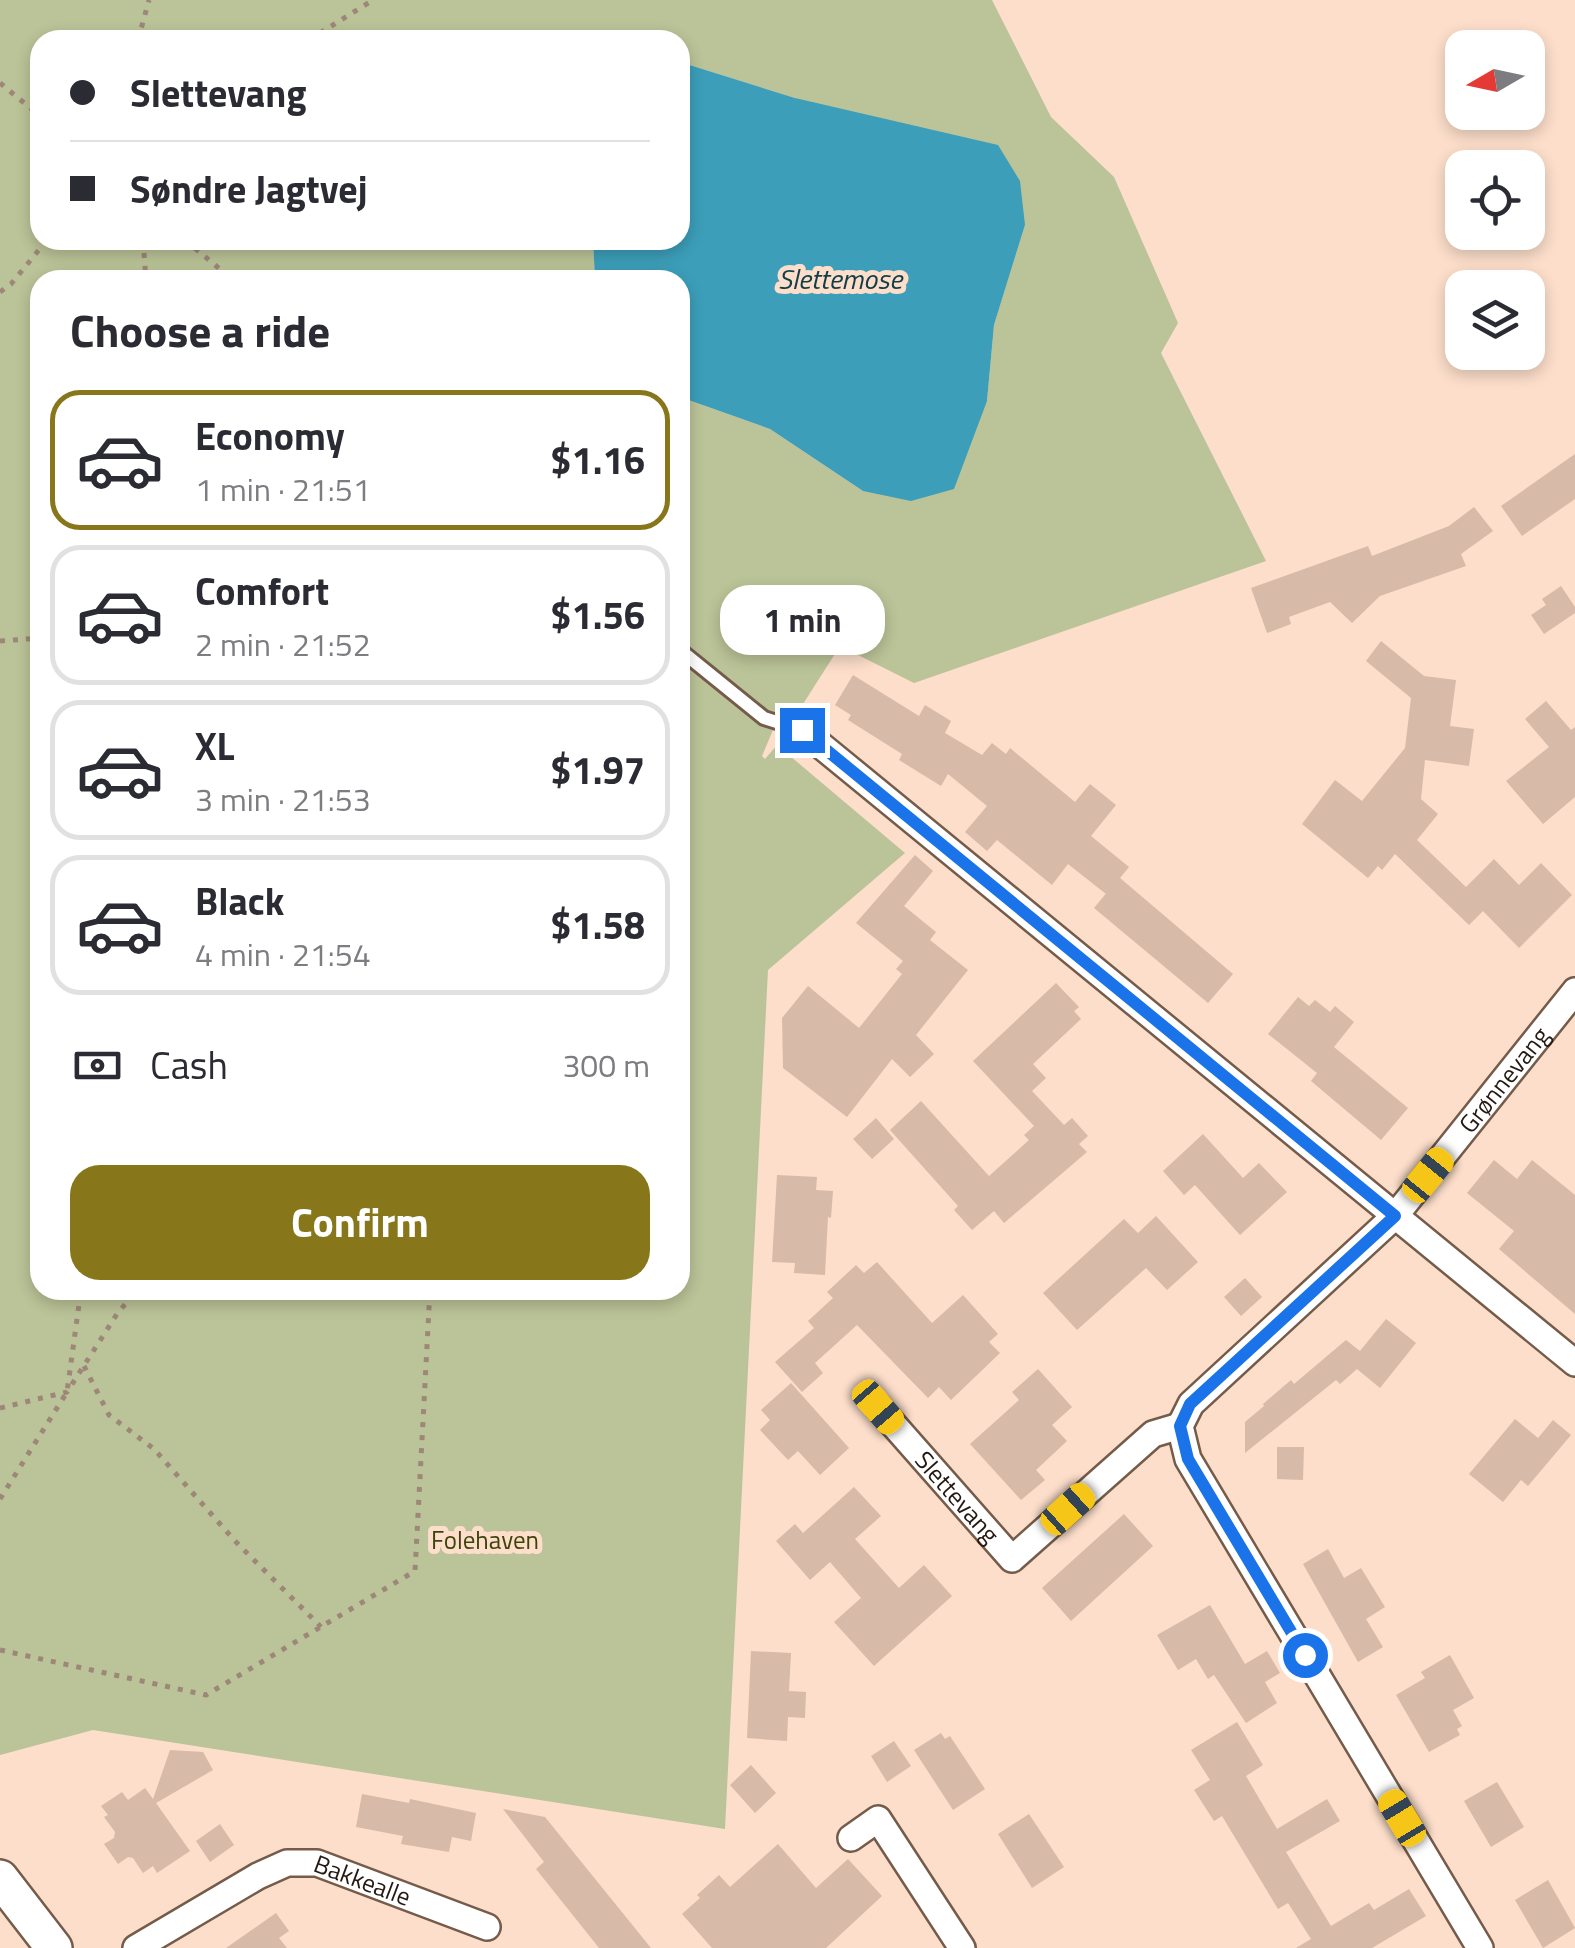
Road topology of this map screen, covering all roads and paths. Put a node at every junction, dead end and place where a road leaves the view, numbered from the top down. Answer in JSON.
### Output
{"nodes":[{"id":1,"x":148,"y":0,"type":"edge"},
{"id":2,"x":373,"y":0,"type":"edge"},
{"id":3,"x":140,"y":30,"type":"edge"},
{"id":4,"x":325,"y":30,"type":"edge"},
{"id":5,"x":0,"y":83,"type":"edge"},
{"id":6,"x":30,"y":108,"type":"edge"},
{"id":7,"x":38,"y":250,"type":"edge"},
{"id":8,"x":197,"y":250,"type":"edge"},
{"id":9,"x":220,"y":270,"type":"edge"},
{"id":10,"x":0,"y":292,"type":"edge"},
{"id":11,"x":30,"y":639,"type":"edge"},
{"id":12,"x":0,"y":641,"type":"edge"},
{"id":13,"x":690,"y":658,"type":"edge"},
{"id":14,"x":802,"y":730,"type":"joint"},
{"id":15,"x":1575,"y":991,"type":"edge"},
{"id":16,"x":1395,"y":1216,"type":"junction"},
{"id":17,"x":80,"y":1300,"type":"edge"},
{"id":18,"x":129,"y":1300,"type":"edge"},
{"id":19,"x":429,"y":1300,"type":"edge"},
{"id":20,"x":1575,"y":1363,"type":"edge"},
{"id":21,"x":84,"y":1366,"type":"junction"},
{"id":22,"x":67,"y":1392,"type":"junction"},
{"id":23,"x":878,"y":1407,"type":"dead end"},
{"id":24,"x":0,"y":1408,"type":"edge"},
{"id":25,"x":1180,"y":1426,"type":"junction"},
{"id":26,"x":0,"y":1500,"type":"edge"},
{"id":27,"x":320,"y":1627,"type":"junction"},
{"id":28,"x":0,"y":1650,"type":"edge"},
{"id":29,"x":851,"y":1838,"type":"dead end"},
{"id":30,"x":0,"y":1878,"type":"edge"},
{"id":31,"x":487,"y":1927,"type":"dead end"},
{"id":32,"x":54,"y":1948,"type":"edge"},
{"id":33,"x":136,"y":1948,"type":"edge"},
{"id":34,"x":962,"y":1948,"type":"edge"},
{"id":35,"x":1480,"y":1948,"type":"edge"}],
"edges":[{"from":1,"to":3,"type":"path"},
{"from":2,"to":4,"type":"path"},
{"from":5,"to":6,"type":"path"},
{"from":7,"to":10,"type":"path"},
{"from":8,"to":9,"type":"path"},
{"from":11,"to":12,"type":"path"},
{"from":13,"to":14,"type":"lane"},
{"from":14,"to":16,"type":"street"},
{"from":15,"to":16,"type":"street","name":"Grønnevang"},
{"from":16,"to":20,"type":"street"},
{"from":16,"to":25,"type":"street","name":"Slettevang"},
{"from":17,"to":22,"type":"path"},
{"from":18,"to":21,"type":"path"},
{"from":19,"to":27,"type":"path"},
{"from":21,"to":22,"type":"path"},
{"from":21,"to":27,"type":"path"},
{"from":22,"to":24,"type":"path"},
{"from":22,"to":26,"type":"path"},
{"from":23,"to":25,"type":"street","name":"Slettevang"},
{"from":25,"to":35,"type":"street"},
{"from":27,"to":28,"type":"path"},
{"from":29,"to":34,"type":"street"},
{"from":30,"to":32,"type":"main road"},
{"from":31,"to":33,"type":"street","name":"Bakkealle"}]}
